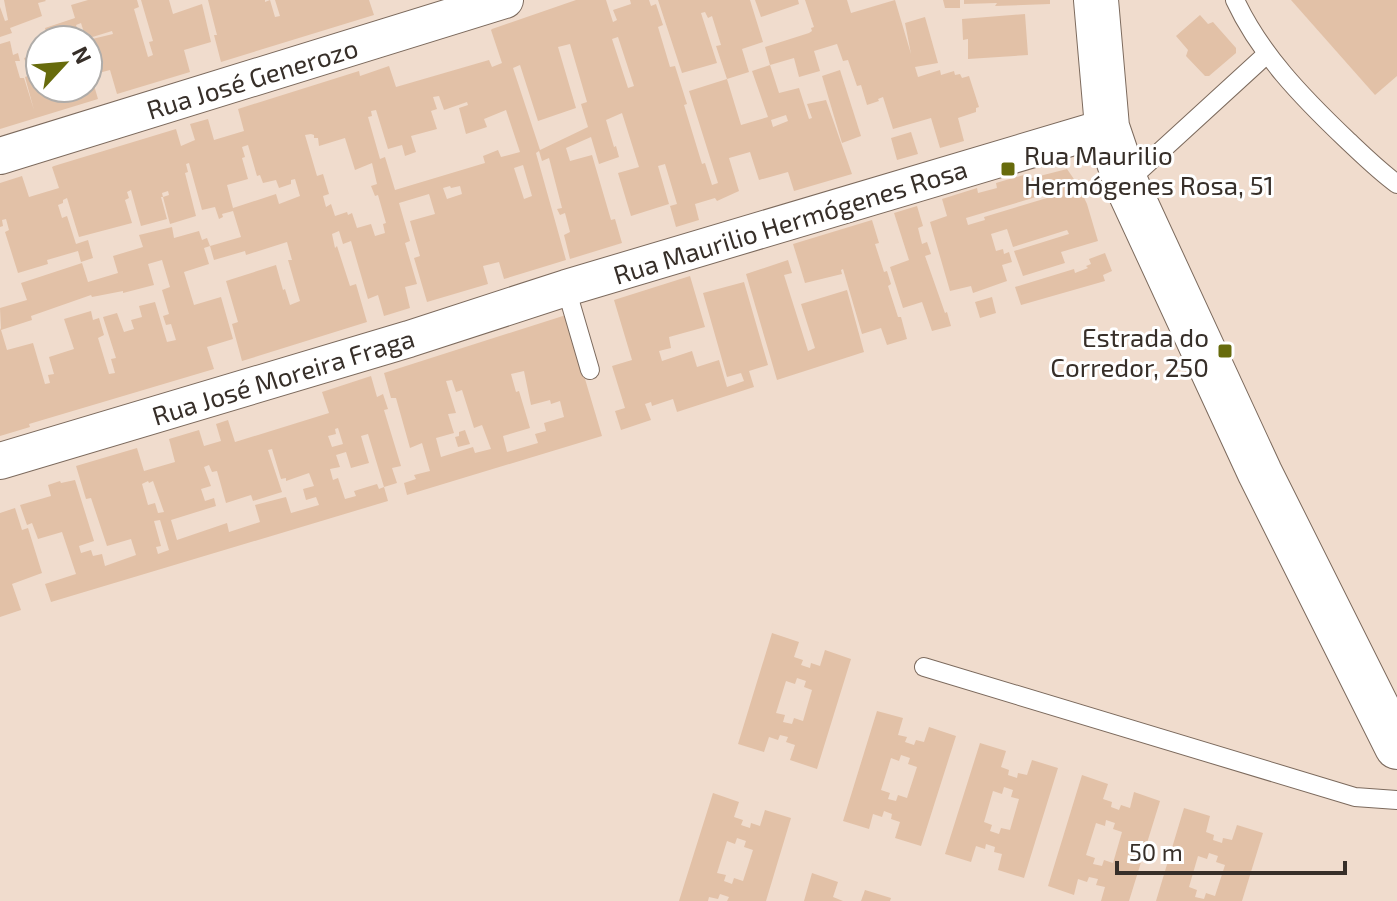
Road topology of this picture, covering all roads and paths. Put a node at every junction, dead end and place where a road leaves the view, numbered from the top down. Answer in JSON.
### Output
{"nodes":[{"id":1,"x":1096,"y":0,"type":"edge"},
{"id":2,"x":1235,"y":0,"type":"edge"},
{"id":3,"x":489,"y":3,"type":"edge"},
{"id":4,"x":1267,"y":54,"type":"junction"},
{"id":5,"x":1107,"y":127,"type":"junction"},
{"id":6,"x":0,"y":156,"type":"edge"},
{"id":7,"x":1126,"y":183,"type":"junction"},
{"id":8,"x":1397,"y":184,"type":"edge"},
{"id":9,"x":566,"y":288,"type":"junction"},
{"id":10,"x":590,"y":370,"type":"dead end"},
{"id":11,"x":0,"y":461,"type":"edge"},
{"id":12,"x":1307,"y":566,"type":"junction"},
{"id":13,"x":924,"y":667,"type":"dead end"},
{"id":14,"x":1397,"y":714,"type":"edge"},
{"id":15,"x":1397,"y":747,"type":"edge"},
{"id":16,"x":1397,"y":800,"type":"edge"}],
"edges":[{"from":1,"to":5,"type":"main road"},
{"from":2,"to":4,"type":"lane"},
{"from":3,"to":6,"type":"street","name":"Rua José Generozo"},
{"from":4,"to":7,"type":"lane"},
{"from":4,"to":8,"type":"lane"},
{"from":5,"to":7,"type":"main road"},
{"from":5,"to":9,"type":"street","name":"Rua Maurilio Hermógenes Rosa"},
{"from":7,"to":12,"type":"main road"},
{"from":9,"to":10,"type":"lane"},
{"from":9,"to":11,"type":"street","name":"Rua José Moreira Fraga"},
{"from":12,"to":14,"type":"main road"},
{"from":12,"to":15,"type":"main road"},
{"from":13,"to":16,"type":"lane"}]}
